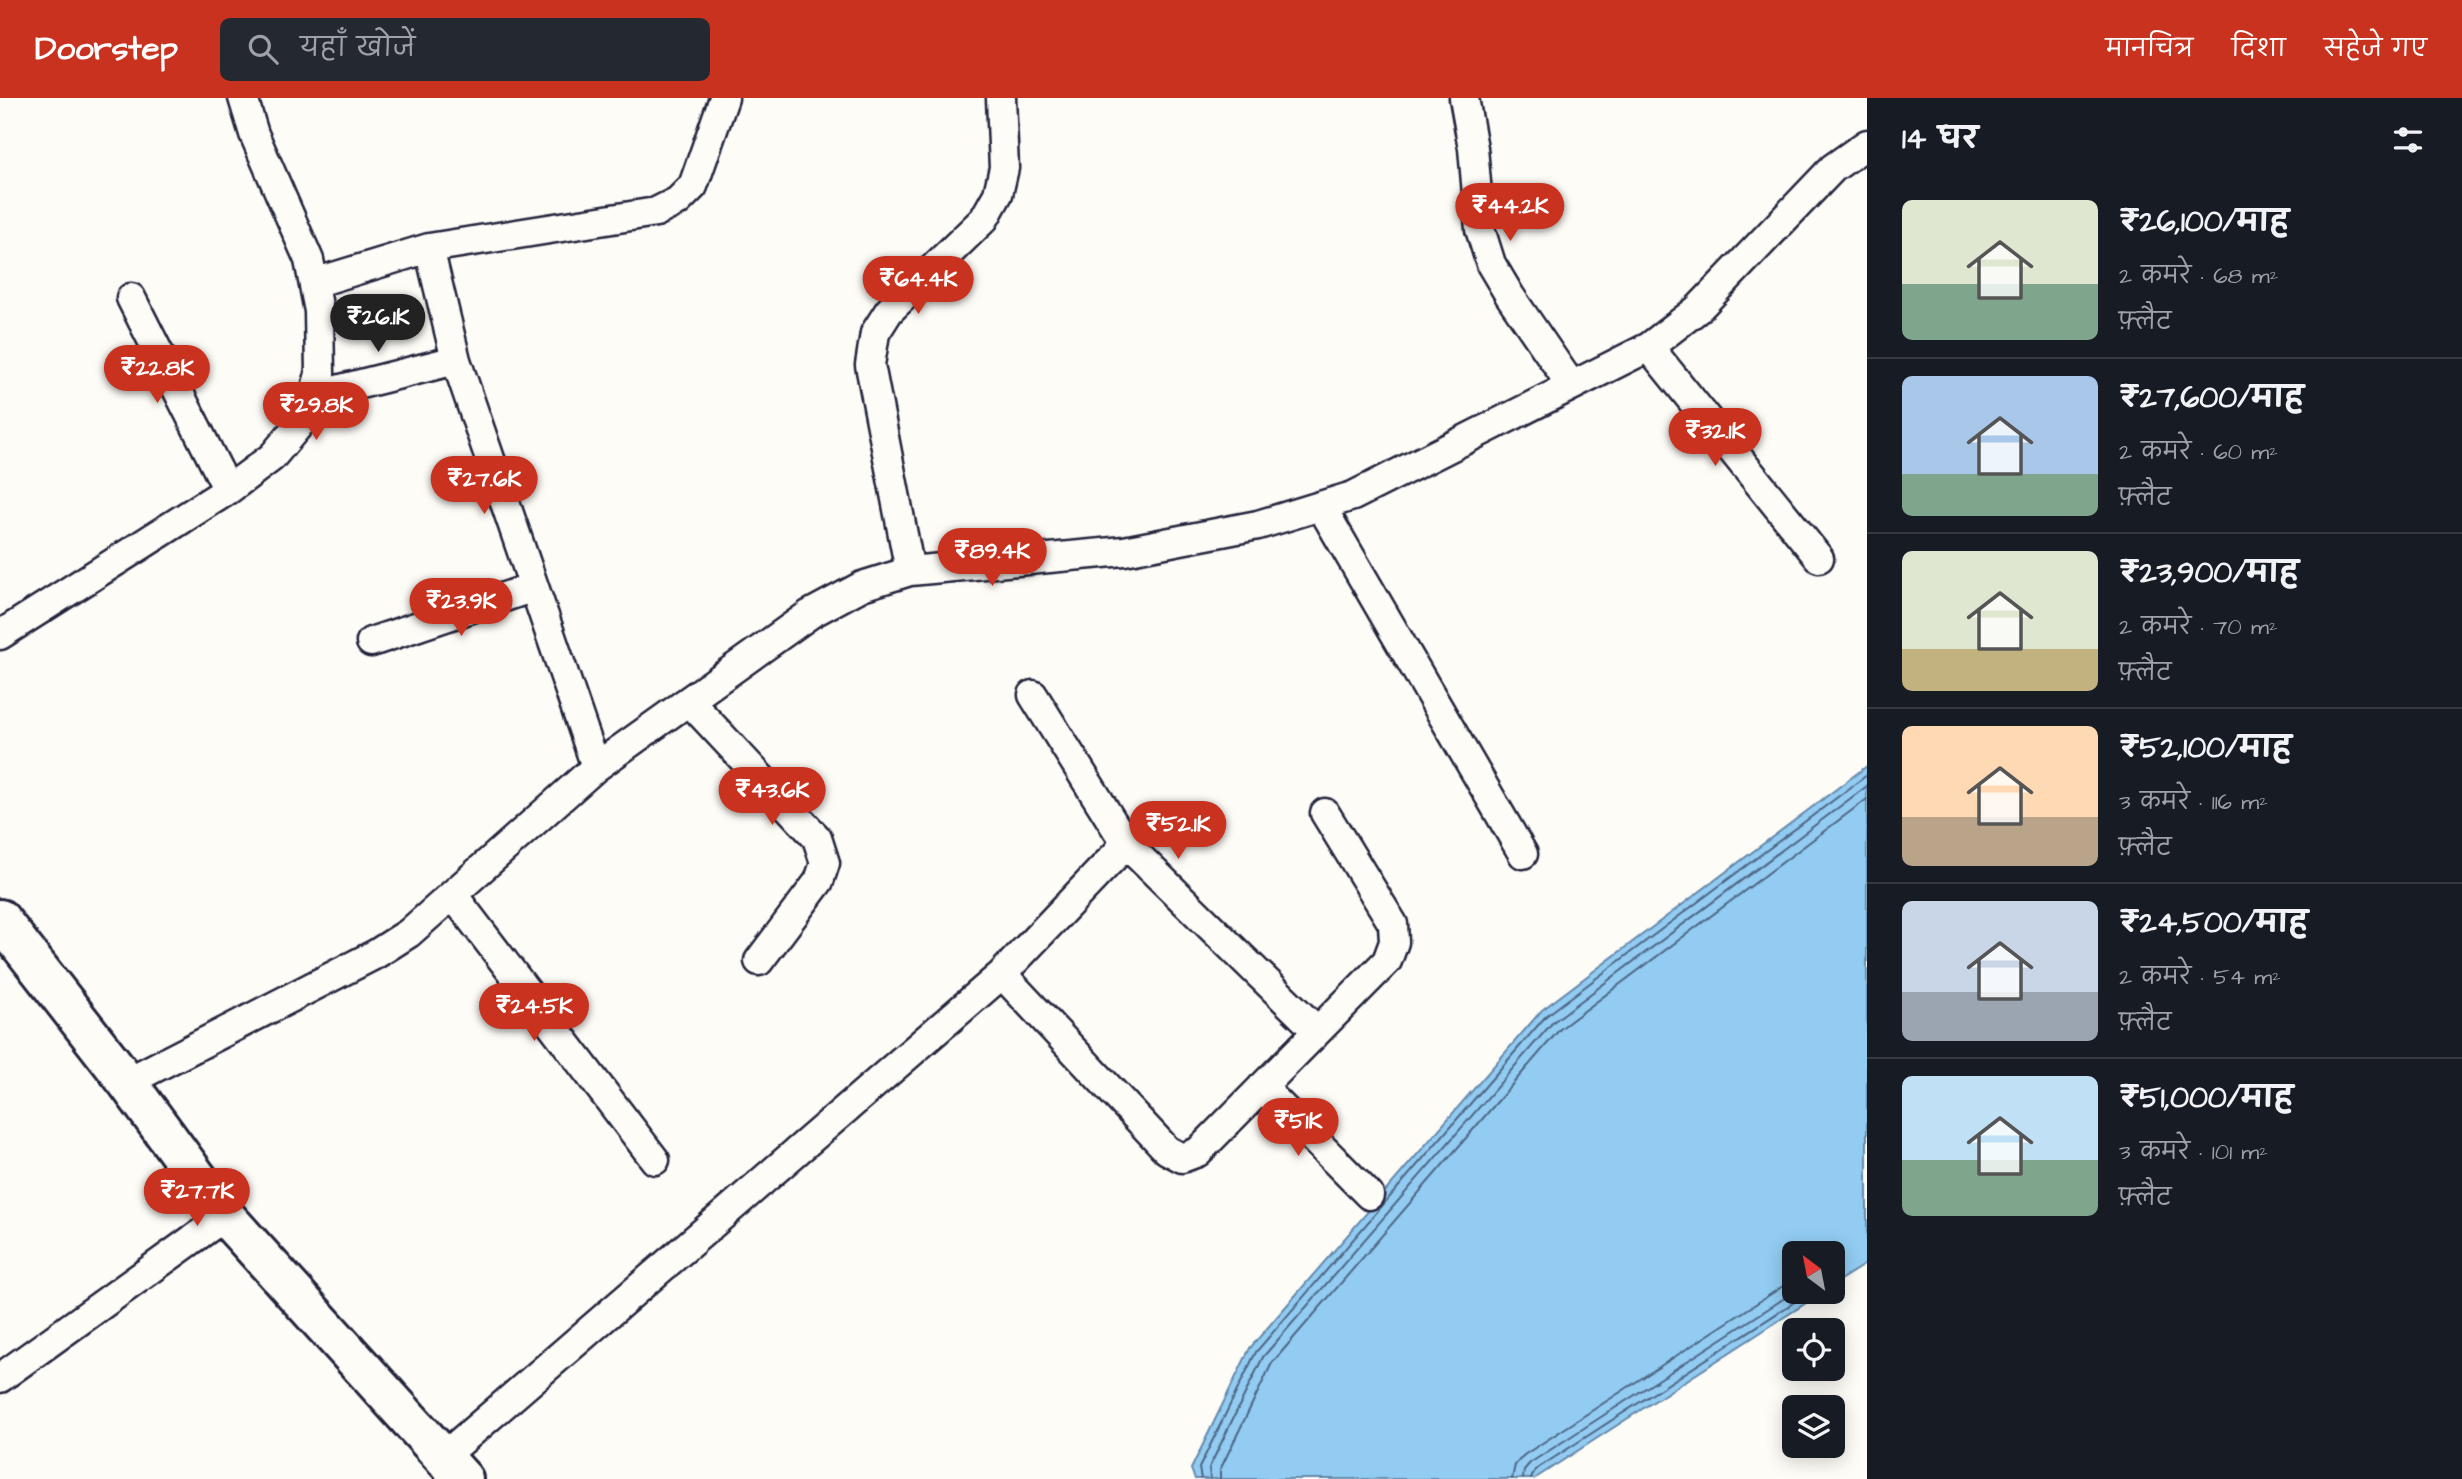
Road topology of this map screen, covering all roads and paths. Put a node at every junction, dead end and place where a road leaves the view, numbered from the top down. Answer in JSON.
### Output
{"nodes":[{"id":1,"x":243,"y":98,"type":"edge"},
{"id":2,"x":724,"y":98,"type":"edge"},
{"id":3,"x":1001,"y":98,"type":"edge"},
{"id":4,"x":1464,"y":98,"type":"edge"},
{"id":5,"x":1867,"y":144,"type":"edge"},
{"id":6,"x":429,"y":248,"type":"junction"},
{"id":7,"x":314,"y":283,"type":"junction"},
{"id":8,"x":131,"y":298,"type":"dead end"},
{"id":9,"x":1649,"y":347,"type":"junction"},
{"id":10,"x":456,"y":359,"type":"junction"},
{"id":11,"x":1571,"y":385,"type":"junction"},
{"id":12,"x":313,"y":396,"type":"junction"},
{"id":13,"x":228,"y":490,"type":"junction"},
{"id":14,"x":1321,"y":506,"type":"junction"},
{"id":15,"x":1819,"y":558,"type":"dead end"},
{"id":16,"x":910,"y":571,"type":"junction"},
{"id":17,"x":534,"y":587,"type":"junction"},
{"id":18,"x":0,"y":635,"type":"edge"},
{"id":19,"x":371,"y":642,"type":"dead end"},
{"id":20,"x":1033,"y":695,"type":"dead end"},
{"id":21,"x":689,"y":701,"type":"junction"},
{"id":22,"x":596,"y":767,"type":"junction"},
{"id":23,"x":1325,"y":813,"type":"dead end"},
{"id":24,"x":1126,"y":844,"type":"junction"},
{"id":25,"x":1523,"y":854,"type":"dead end"},
{"id":26,"x":453,"y":895,"type":"junction"},
{"id":27,"x":0,"y":919,"type":"edge"},
{"id":28,"x":758,"y":961,"type":"dead end"},
{"id":29,"x":1002,"y":974,"type":"junction"},
{"id":30,"x":1317,"y":1031,"type":"junction"},
{"id":31,"x":127,"y":1082,"type":"junction"},
{"id":32,"x":1262,"y":1087,"type":"junction"},
{"id":33,"x":655,"y":1160,"type":"dead end"},
{"id":34,"x":1369,"y":1195,"type":"dead end"},
{"id":35,"x":225,"y":1216,"type":"junction"},
{"id":36,"x":0,"y":1378,"type":"edge"},
{"id":37,"x":453,"y":1468,"type":"edge"}],
"edges":[{"from":1,"to":7,"type":"street"},
{"from":2,"to":6,"type":"street"},
{"from":3,"to":16,"type":"street"},
{"from":4,"to":11,"type":"street"},
{"from":5,"to":9,"type":"street"},
{"from":6,"to":7,"type":"street"},
{"from":6,"to":10,"type":"street"},
{"from":7,"to":12,"type":"street"},
{"from":8,"to":13,"type":"street"},
{"from":9,"to":11,"type":"street"},
{"from":9,"to":15,"type":"street"},
{"from":10,"to":12,"type":"street"},
{"from":10,"to":17,"type":"street"},
{"from":11,"to":14,"type":"street"},
{"from":12,"to":13,"type":"street"},
{"from":13,"to":18,"type":"street"},
{"from":14,"to":16,"type":"street"},
{"from":14,"to":25,"type":"street"},
{"from":16,"to":21,"type":"street"},
{"from":17,"to":19,"type":"street"},
{"from":17,"to":22,"type":"street"},
{"from":20,"to":24,"type":"street"},
{"from":21,"to":22,"type":"street"},
{"from":21,"to":28,"type":"street"},
{"from":22,"to":26,"type":"street"},
{"from":23,"to":30,"type":"street"},
{"from":24,"to":29,"type":"street"},
{"from":24,"to":30,"type":"street"},
{"from":26,"to":31,"type":"street"},
{"from":26,"to":33,"type":"street"},
{"from":27,"to":31,"type":"main road"},
{"from":29,"to":32,"type":"street"},
{"from":29,"to":37,"type":"street"},
{"from":30,"to":32,"type":"street"},
{"from":31,"to":35,"type":"main road"},
{"from":32,"to":34,"type":"street"},
{"from":35,"to":36,"type":"street"},
{"from":35,"to":37,"type":"main road"}]}
